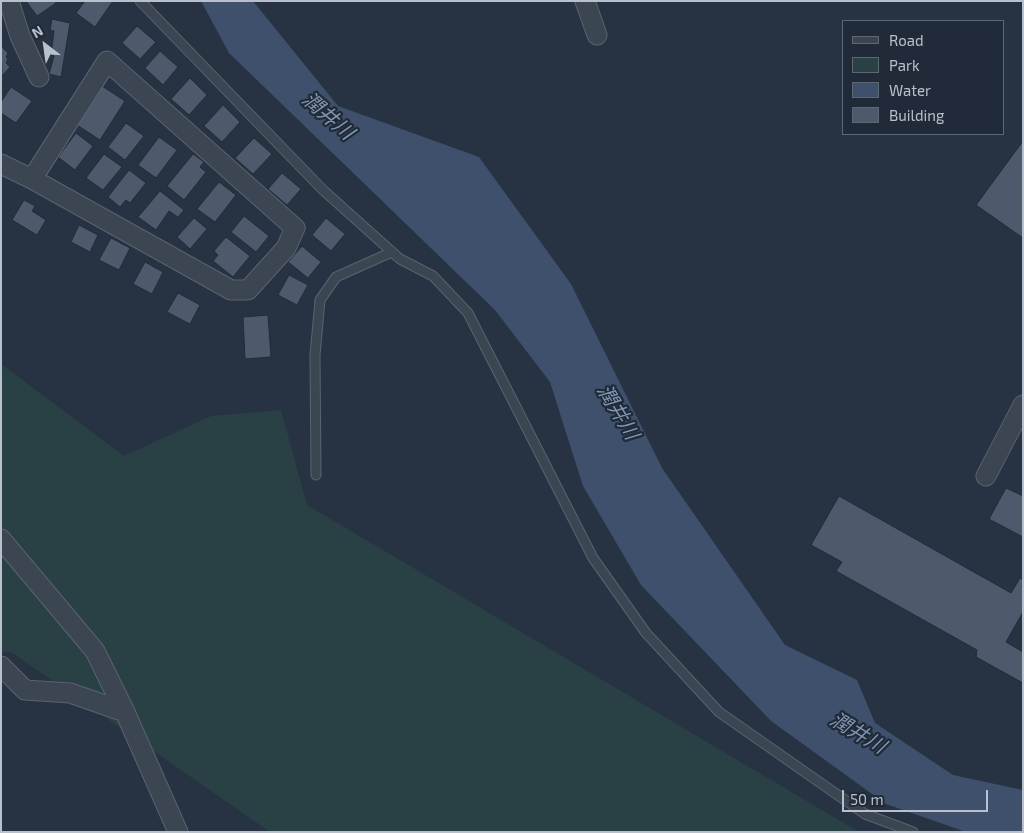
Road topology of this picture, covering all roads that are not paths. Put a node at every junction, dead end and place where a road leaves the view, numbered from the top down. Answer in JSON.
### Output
{"nodes":[{"id":1,"x":10,"y":1,"type":"edge"},
{"id":2,"x":140,"y":1,"type":"edge"},
{"id":3,"x":584,"y":1,"type":"edge"},
{"id":4,"x":597,"y":35,"type":"dead end"},
{"id":5,"x":39,"y":77,"type":"dead end"},
{"id":6,"x":1,"y":164,"type":"edge"},
{"id":7,"x":32,"y":179,"type":"junction"},
{"id":8,"x":392,"y":252,"type":"junction"},
{"id":9,"x":1023,"y":404,"type":"edge"},
{"id":10,"x":316,"y":475,"type":"dead end"},
{"id":11,"x":986,"y":476,"type":"dead end"},
{"id":12,"x":1,"y":540,"type":"edge"},
{"id":13,"x":1,"y":666,"type":"edge"},
{"id":14,"x":125,"y":712,"type":"junction"},
{"id":15,"x":178,"y":832,"type":"edge"},
{"id":16,"x":913,"y":832,"type":"edge"}],
"edges":[{"from":1,"to":5,"type":"street"},
{"from":2,"to":8,"type":"lane"},
{"from":3,"to":4,"type":"street"},
{"from":6,"to":7,"type":"street"},
{"from":7,"to":7,"type":"street"},
{"from":8,"to":10,"type":"lane"},
{"from":8,"to":16,"type":"lane"},
{"from":9,"to":11,"type":"street"},
{"from":12,"to":14,"type":"street"},
{"from":13,"to":14,"type":"street"},
{"from":14,"to":15,"type":"street"}]}
